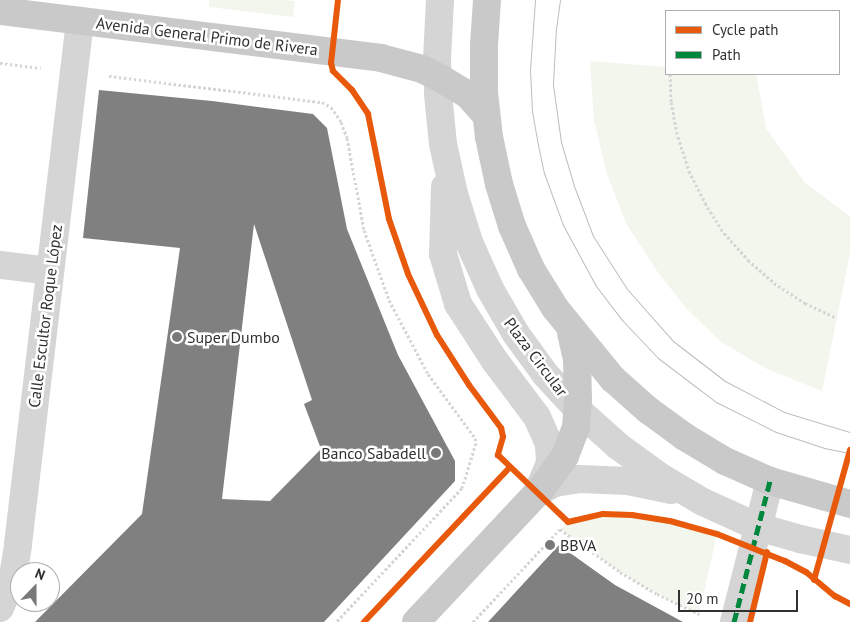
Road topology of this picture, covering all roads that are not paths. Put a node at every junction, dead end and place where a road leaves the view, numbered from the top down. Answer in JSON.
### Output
{"nodes":[{"id":1,"x":440,"y":0,"type":"edge"},
{"id":2,"x":488,"y":0,"type":"edge"},
{"id":3,"x":0,"y":11,"type":"edge"},
{"id":4,"x":80,"y":21,"type":"junction"},
{"id":5,"x":437,"y":76,"type":"junction"},
{"id":6,"x":486,"y":115,"type":"junction"},
{"id":7,"x":447,"y":163,"type":"junction"},
{"id":8,"x":0,"y":265,"type":"edge"},
{"id":9,"x":50,"y":271,"type":"junction"},
{"id":10,"x":568,"y":327,"type":"junction"},
{"id":11,"x":577,"y":410,"type":"junction"},
{"id":12,"x":770,"y":481,"type":"junction"},
{"id":13,"x":538,"y":492,"type":"junction"},
{"id":14,"x":703,"y":502,"type":"junction"},
{"id":15,"x":850,"y":504,"type":"edge"},
{"id":16,"x":758,"y":526,"type":"junction"},
{"id":17,"x":837,"y":548,"type":"edge"},
{"id":18,"x":850,"y":562,"type":"edge"},
{"id":19,"x":0,"y":608,"type":"edge"},
{"id":20,"x":416,"y":622,"type":"edge"},
{"id":21,"x":734,"y":622,"type":"edge"}],
"edges":[{"from":1,"to":5,"type":"street","name":"Plaza Circular"},
{"from":2,"to":6,"type":"main road"},
{"from":3,"to":4,"type":"main road","name":"Avenida General Primo de Rivera"},
{"from":4,"to":5,"type":"main road","name":"Avenida General Primo de Rivera"},
{"from":4,"to":9,"type":"street","name":"Calle Escultor Roque López"},
{"from":5,"to":6,"type":"main road","name":"Avenida General Primo de Rivera"},
{"from":5,"to":7,"type":"street","name":"Plaza Circular"},
{"from":6,"to":10,"type":"main road"},
{"from":7,"to":11,"type":"street","name":"Plaza Circular"},
{"from":7,"to":13,"type":"street"},
{"from":8,"to":9,"type":"street"},
{"from":9,"to":19,"type":"street","name":"Calle Escultor Roque López"},
{"from":10,"to":11,"type":"main road"},
{"from":10,"to":12,"type":"main road"},
{"from":11,"to":13,"type":"main road"},
{"from":11,"to":14,"type":"street","name":"Plaza Circular"},
{"from":12,"to":15,"type":"main road"},
{"from":12,"to":16,"type":"street"},
{"from":13,"to":14,"type":"street"},
{"from":13,"to":20,"type":"main road"},
{"from":14,"to":16,"type":"street","name":"Plaza Circular"},
{"from":16,"to":17,"type":"street","name":"Plaza Circular"},
{"from":16,"to":21,"type":"street"},
{"from":17,"to":18,"type":"street","name":"Plaza Circular"}]}
